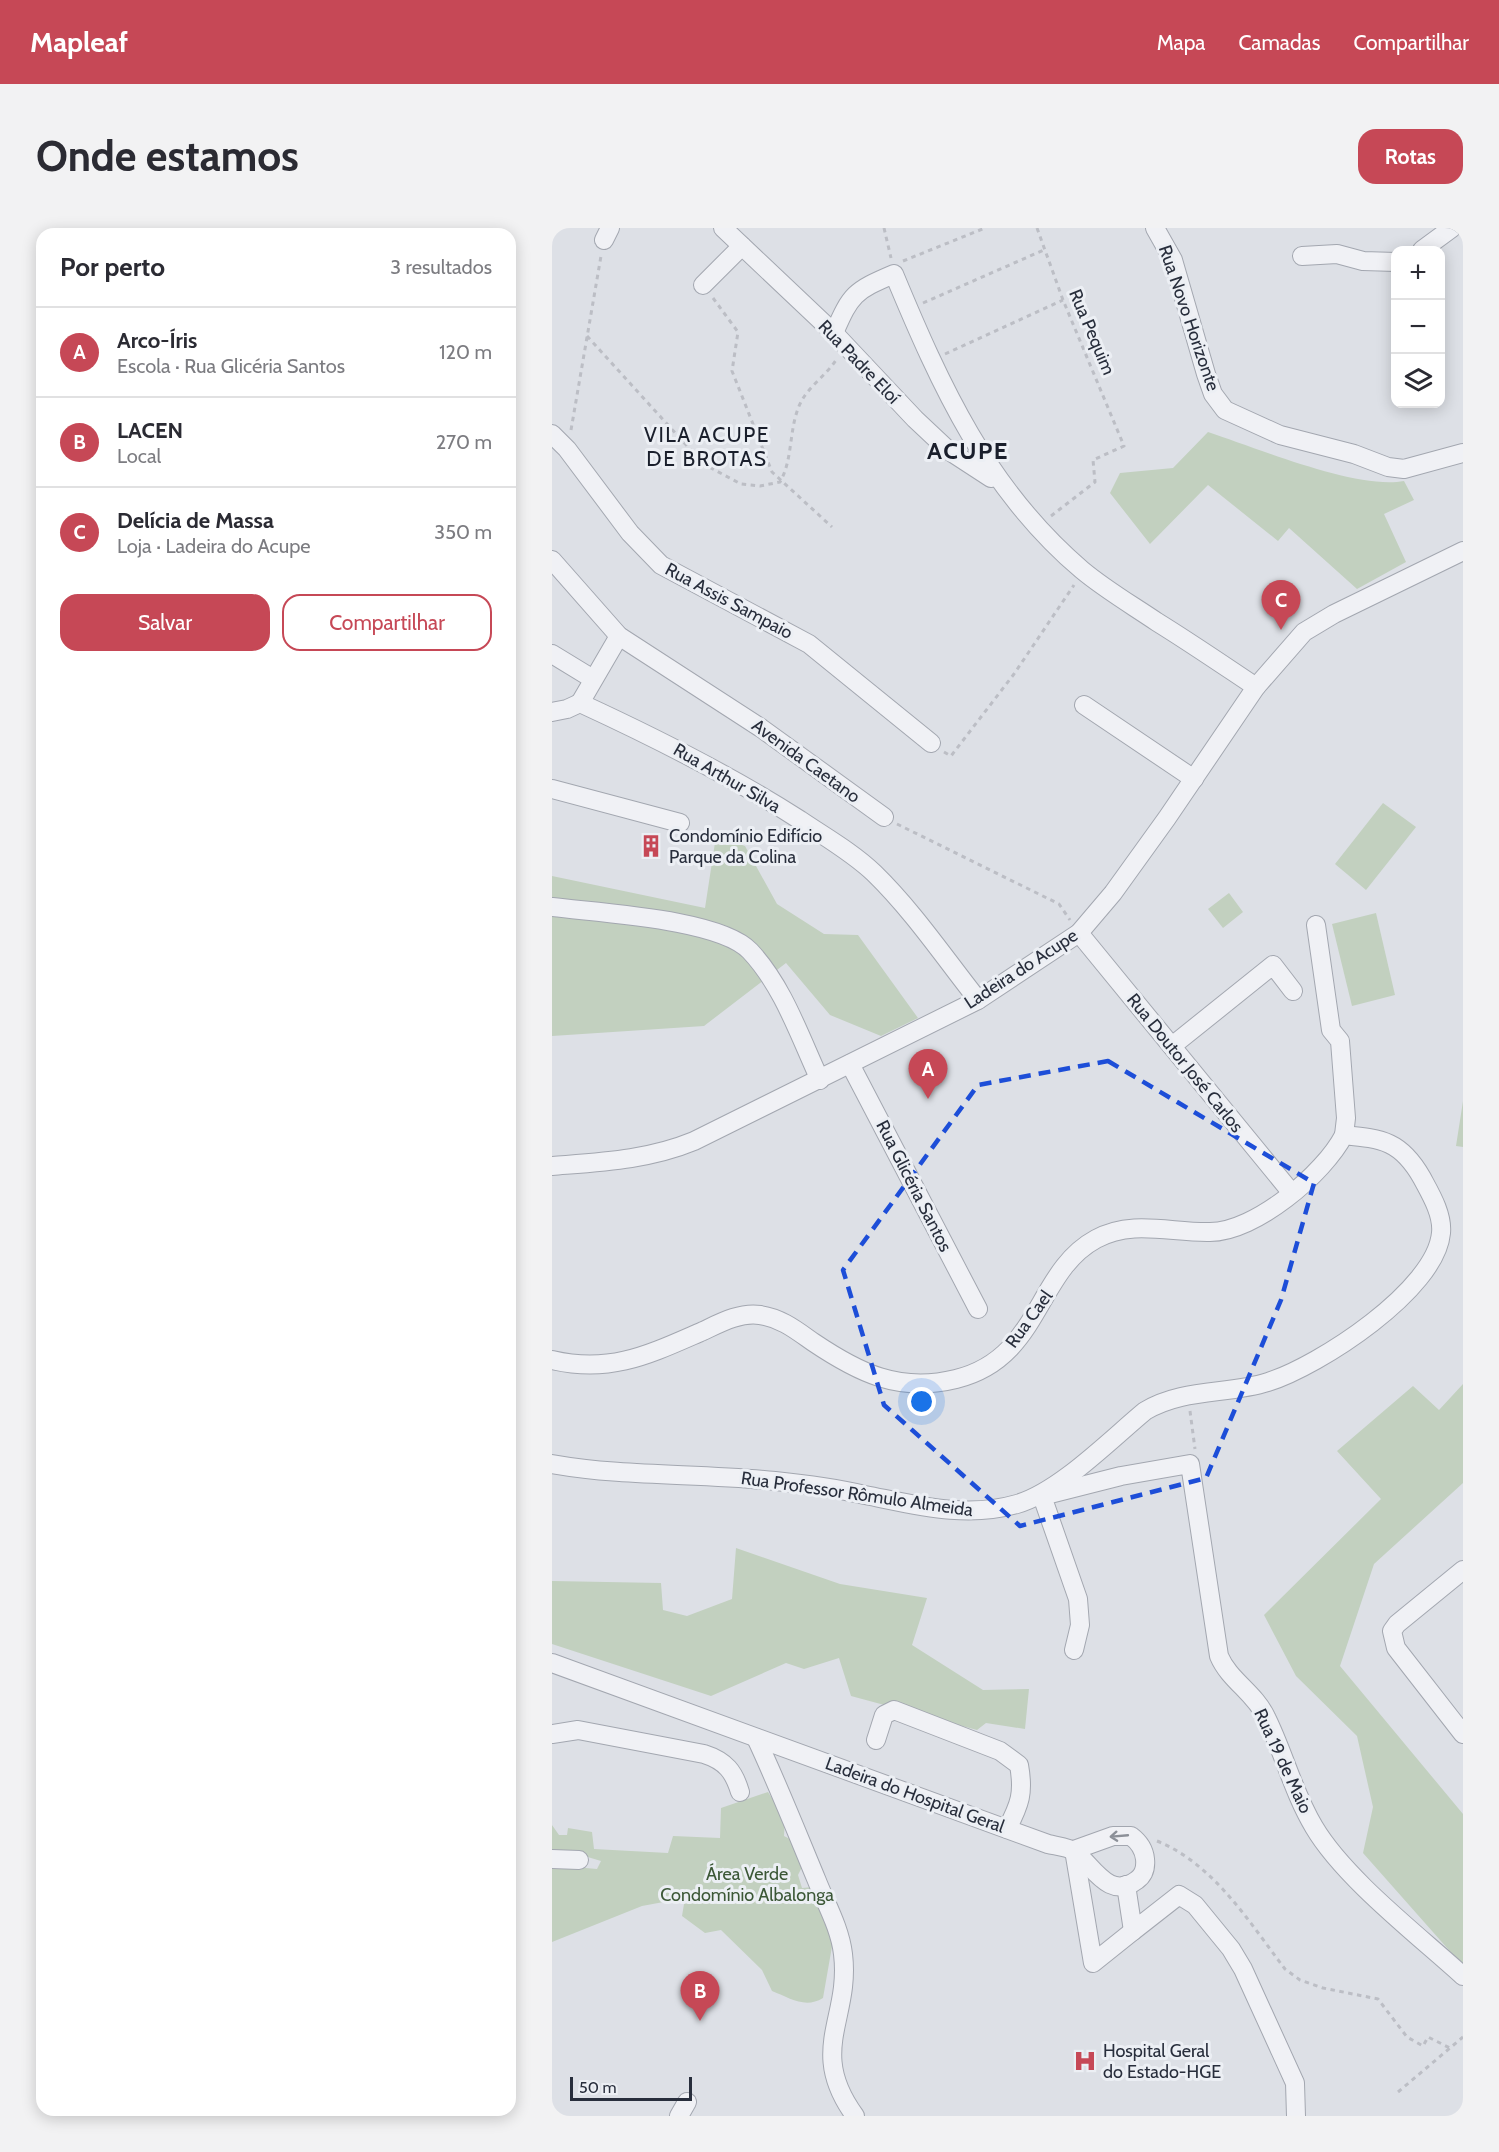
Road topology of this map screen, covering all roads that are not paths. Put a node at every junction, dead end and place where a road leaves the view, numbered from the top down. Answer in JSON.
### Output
{"nodes":[{"id":1,"x":723,"y":228,"type":"edge"},
{"id":2,"x":1155,"y":228,"type":"edge"},
{"id":3,"x":1452,"y":228,"type":"edge"},
{"id":4,"x":742,"y":246,"type":"junction"},
{"id":5,"x":1427,"y":246,"type":"edge"},
{"id":6,"x":1302,"y":256,"type":"dead end"},
{"id":7,"x":1391,"y":262,"type":"edge"},
{"id":8,"x":703,"y":285,"type":"road end"},
{"id":9,"x":839,"y":340,"type":"junction"},
{"id":10,"x":552,"y":434,"type":"edge"},
{"id":11,"x":1463,"y":453,"type":"edge"},
{"id":12,"x":1002,"y":487,"type":"junction"},
{"id":13,"x":1463,"y":551,"type":"edge"},
{"id":14,"x":552,"y":561,"type":"edge"},
{"id":15,"x":619,"y":636,"type":"junction"},
{"id":16,"x":552,"y":654,"type":"edge"},
{"id":17,"x":594,"y":679,"type":"junction"},
{"id":18,"x":1256,"y":687,"type":"junction"},
{"id":19,"x":580,"y":703,"type":"junction"},
{"id":20,"x":1084,"y":705,"type":"dead end"},
{"id":21,"x":552,"y":712,"type":"edge"},
{"id":22,"x":931,"y":743,"type":"road end"},
{"id":23,"x":1194,"y":779,"type":"junction"},
{"id":24,"x":552,"y":789,"type":"edge"},
{"id":25,"x":884,"y":818,"type":"road end"},
{"id":26,"x":680,"y":823,"type":"dead end"},
{"id":27,"x":552,"y":907,"type":"edge"},
{"id":28,"x":1316,"y":925,"type":"dead end"},
{"id":29,"x":1079,"y":933,"type":"junction"},
{"id":30,"x":1293,"y":991,"type":"dead end"},
{"id":31,"x":978,"y":999,"type":"junction"},
{"id":32,"x":1172,"y":1046,"type":"junction"},
{"id":33,"x":850,"y":1064,"type":"junction"},
{"id":34,"x":820,"y":1080,"type":"junction"},
{"id":35,"x":1344,"y":1135,"type":"junction"},
{"id":36,"x":552,"y":1166,"type":"edge"},
{"id":37,"x":1291,"y":1192,"type":"junction"},
{"id":38,"x":978,"y":1309,"type":"dead end"},
{"id":39,"x":552,"y":1360,"type":"edge"},
{"id":40,"x":552,"y":1464,"type":"edge"},
{"id":41,"x":1042,"y":1496,"type":"junction"},
{"id":42,"x":1463,"y":1570,"type":"edge"},
{"id":43,"x":1074,"y":1650,"type":"dead end"},
{"id":44,"x":552,"y":1664,"type":"edge"},
{"id":45,"x":552,"y":1722,"type":"edge"},
{"id":46,"x":578,"y":1730,"type":"junction"},
{"id":47,"x":552,"y":1734,"type":"edge"},
{"id":48,"x":1463,"y":1734,"type":"edge"},
{"id":49,"x":756,"y":1738,"type":"junction"},
{"id":50,"x":876,"y":1740,"type":"dead end"},
{"id":51,"x":740,"y":1792,"type":"dead end"},
{"id":52,"x":1007,"y":1829,"type":"junction"},
{"id":53,"x":1074,"y":1850,"type":"junction"},
{"id":54,"x":552,"y":1859,"type":"edge"},
{"id":55,"x":579,"y":1860,"type":"dead end"},
{"id":56,"x":1126,"y":1885,"type":"junction"},
{"id":57,"x":1134,"y":1931,"type":"junction"},
{"id":58,"x":1463,"y":1976,"type":"edge"},
{"id":59,"x":855,"y":2116,"type":"edge"},
{"id":60,"x":1296,"y":2116,"type":"edge"}],
"edges":[{"from":1,"to":4,"type":"street","name":"Rua Padre Eloí"},
{"from":2,"to":11,"type":"street","name":"Rua Novo Horizonte"},
{"from":3,"to":5,"type":"street"},
{"from":4,"to":8,"type":"street"},
{"from":4,"to":9,"type":"street","name":"Rua Padre Eloí"},
{"from":6,"to":7,"type":"street"},
{"from":9,"to":12,"type":"street","name":"Rua Padre Eloí"},
{"from":9,"to":12,"type":"street","name":"Rua Padre Eloí"},
{"from":10,"to":22,"type":"street","name":"Rua Assis Sampaio"},
{"from":12,"to":18,"type":"street","name":"Rua Padre Eloí"},
{"from":13,"to":18,"type":"street","name":"Ladeira do Acupe"},
{"from":14,"to":15,"type":"street","name":"Avenida Caetano"},
{"from":15,"to":17,"type":"street"},
{"from":15,"to":25,"type":"street","name":"Avenida Caetano"},
{"from":16,"to":17,"type":"street"},
{"from":17,"to":19,"type":"street"},
{"from":18,"to":23,"type":"street","name":"Ladeira do Acupe"},
{"from":19,"to":21,"type":"street"},
{"from":19,"to":31,"type":"street","name":"Rua Arthur Silva"},
{"from":20,"to":23,"type":"street"},
{"from":23,"to":29,"type":"street","name":"Ladeira do Acupe"},
{"from":24,"to":26,"type":"street"},
{"from":27,"to":34,"type":"street"},
{"from":28,"to":35,"type":"street"},
{"from":29,"to":31,"type":"street","name":"Ladeira do Acupe"},
{"from":29,"to":32,"type":"street","name":"Rua Doutor José Carlos"},
{"from":30,"to":32,"type":"street"},
{"from":31,"to":33,"type":"street","name":"Ladeira do Acupe"},
{"from":32,"to":37,"type":"street","name":"Rua Doutor José Carlos"},
{"from":33,"to":34,"type":"street","name":"Ladeira do Acupe"},
{"from":33,"to":38,"type":"street","name":"Rua Glicéria Santos"},
{"from":34,"to":36,"type":"street","name":"Ladeira do Acupe"},
{"from":35,"to":37,"type":"street"},
{"from":35,"to":41,"type":"street","name":"Rua Professor Rômulo Almeida"},
{"from":37,"to":39,"type":"street","name":"Rua Cael"},
{"from":40,"to":41,"type":"street","name":"Rua Professor Rômulo Almeida"},
{"from":41,"to":43,"type":"street"},
{"from":41,"to":58,"type":"street","name":"Rua 19 de Maio"},
{"from":42,"to":48,"type":"street"},
{"from":44,"to":49,"type":"street","name":"Ladeira do Hospital Geral"},
{"from":45,"to":46,"type":"street"},
{"from":46,"to":47,"type":"street"},
{"from":46,"to":51,"type":"street"},
{"from":49,"to":52,"type":"street","name":"Ladeira do Hospital Geral"},
{"from":49,"to":59,"type":"street"},
{"from":50,"to":52,"type":"street"},
{"from":52,"to":53,"type":"street","name":"Ladeira do Hospital Geral"},
{"from":53,"to":56,"type":"street","name":"Ladeira do Hospital Geral"},
{"from":56,"to":53,"type":"street","one_way":true},
{"from":53,"to":57,"type":"street"},
{"from":54,"to":55,"type":"street"},
{"from":56,"to":57,"type":"street"},
{"from":57,"to":60,"type":"street"}]}
